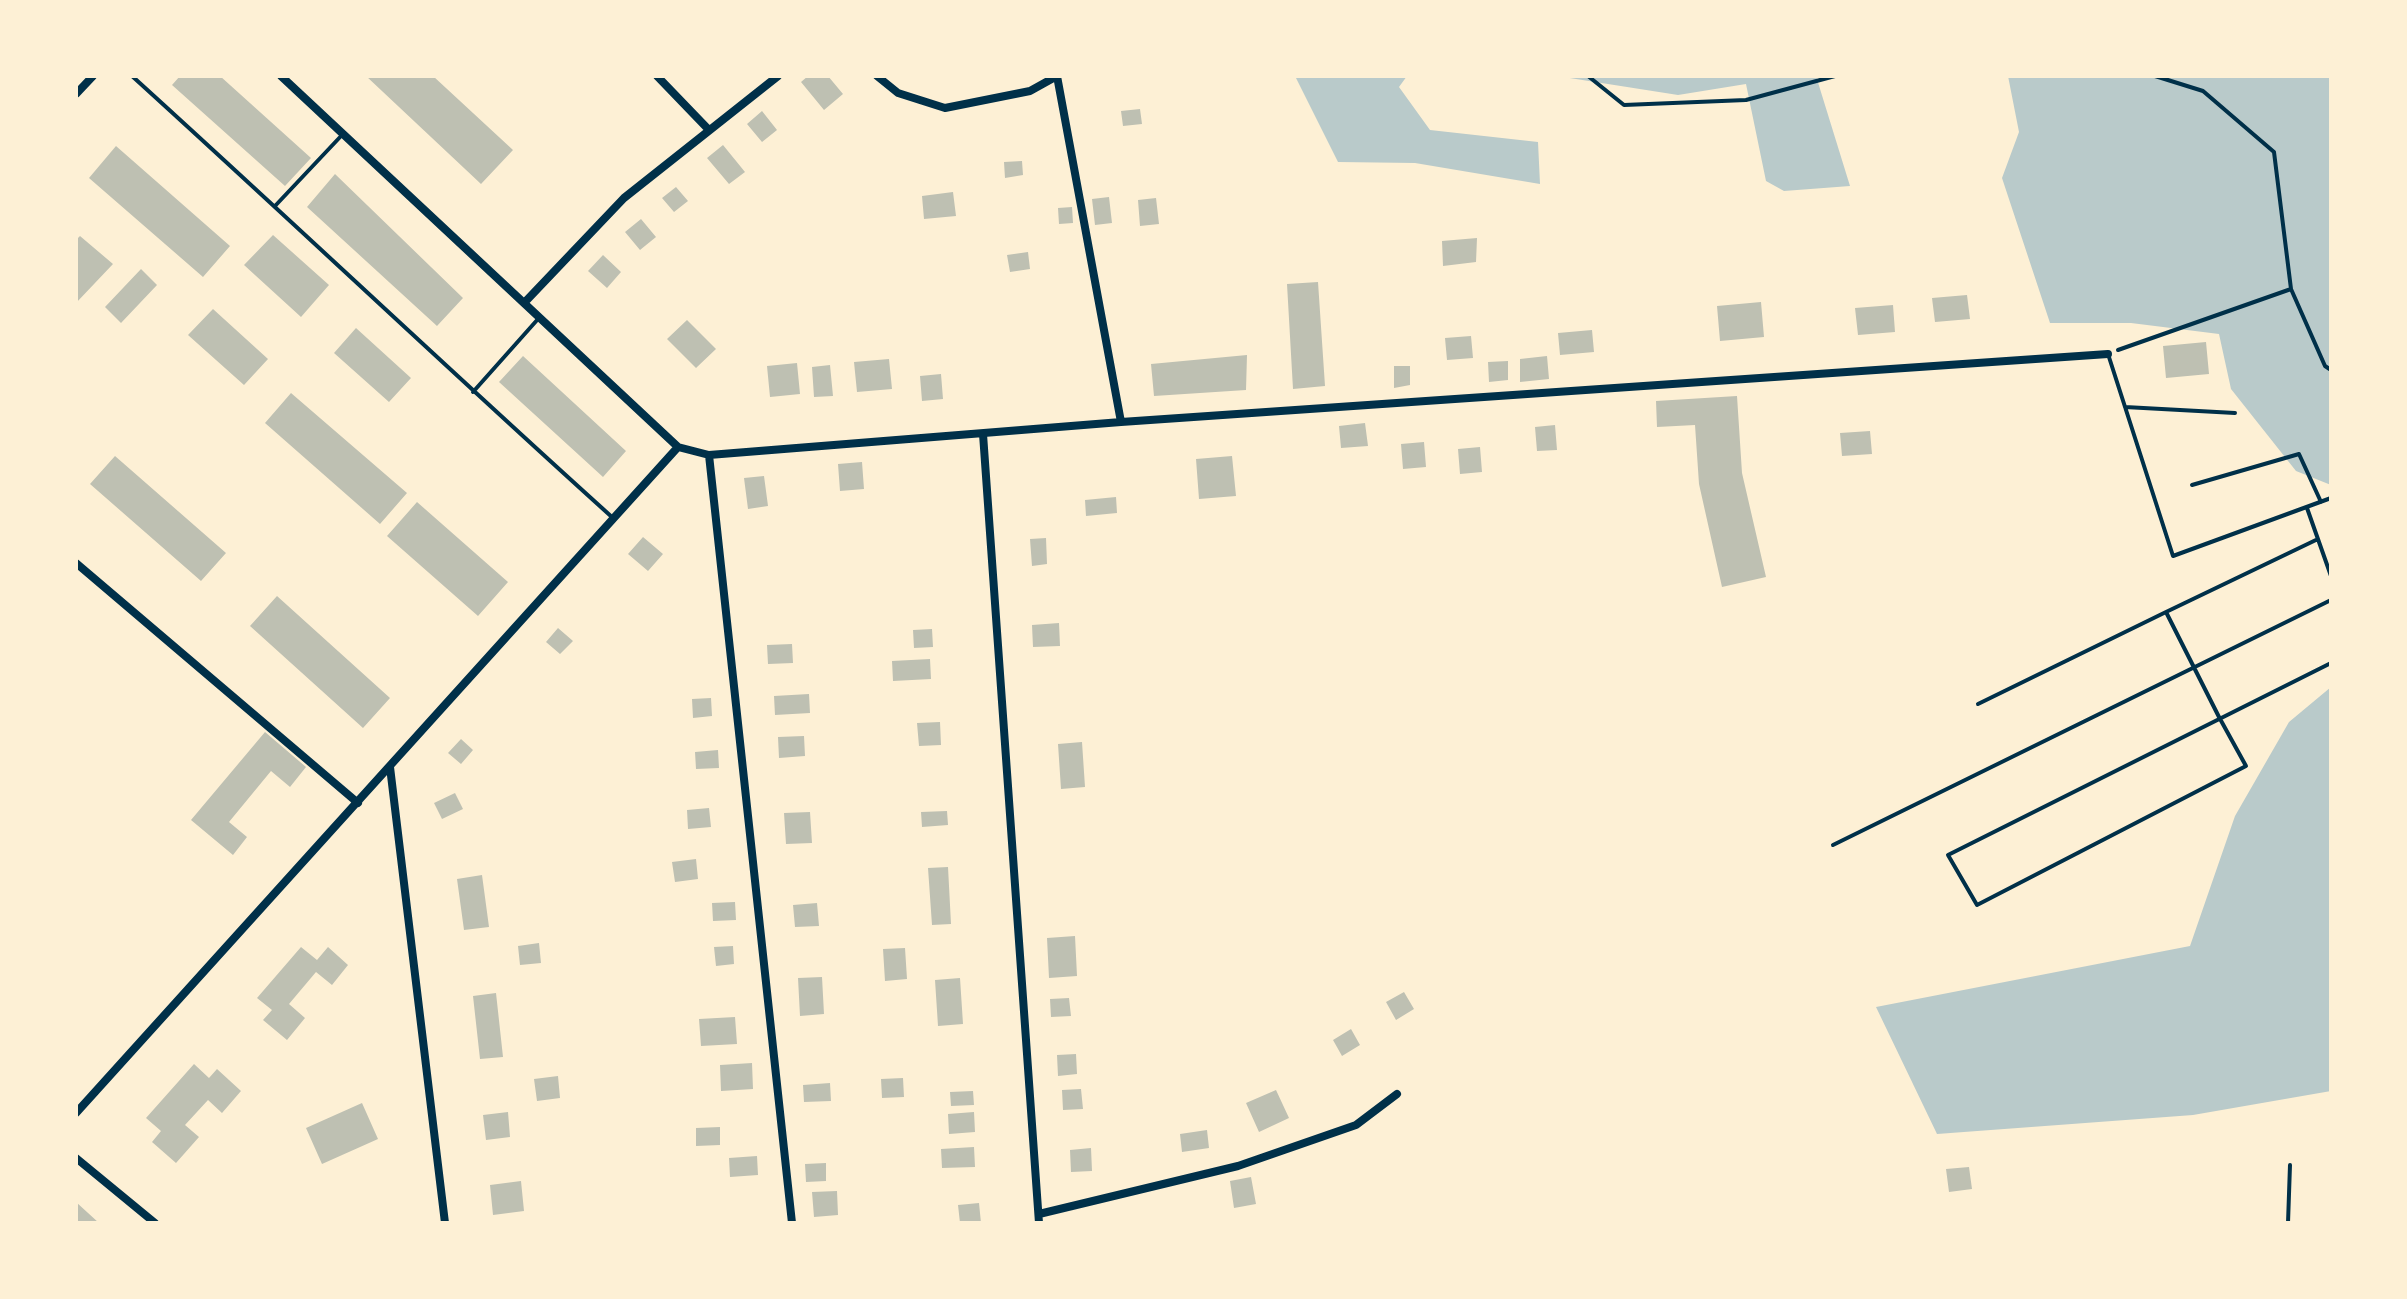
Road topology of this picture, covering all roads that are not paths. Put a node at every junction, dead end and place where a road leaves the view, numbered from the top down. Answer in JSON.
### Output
{"nodes":[{"id":1,"x":93,"y":76,"type":"edge"},
{"id":2,"x":132,"y":76,"type":"edge"},
{"id":3,"x":281,"y":76,"type":"edge"},
{"id":4,"x":657,"y":76,"type":"edge"},
{"id":5,"x":778,"y":76,"type":"edge"},
{"id":6,"x":877,"y":76,"type":"edge"},
{"id":7,"x":76,"y":94,"type":"edge"},
{"id":8,"x":709,"y":130,"type":"junction"},
{"id":9,"x":343,"y":134,"type":"junction"},
{"id":10,"x":275,"y":206,"type":"junction"},
{"id":11,"x":525,"y":302,"type":"junction"},
{"id":12,"x":540,"y":316,"type":"junction"},
{"id":13,"x":2108,"y":354,"type":"joint"},
{"id":14,"x":473,"y":392,"type":"junction"},
{"id":15,"x":2125,"y":407,"type":"junction"},
{"id":16,"x":2235,"y":413,"type":"dead end"},
{"id":17,"x":1121,"y":422,"type":"junction"},
{"id":18,"x":983,"y":434,"type":"junction"},
{"id":19,"x":678,"y":447,"type":"junction"},
{"id":20,"x":709,"y":455,"type":"junction"},
{"id":21,"x":2192,"y":485,"type":"dead end"},
{"id":22,"x":2331,"y":498,"type":"edge"},
{"id":23,"x":2321,"y":502,"type":"junction"},
{"id":24,"x":2307,"y":508,"type":"junction"},
{"id":25,"x":614,"y":519,"type":"junction"},
{"id":26,"x":2318,"y":539,"type":"junction"},
{"id":27,"x":76,"y":563,"type":"edge"},
{"id":28,"x":2331,"y":576,"type":"edge"},
{"id":29,"x":2331,"y":600,"type":"edge"},
{"id":30,"x":2166,"y":612,"type":"junction"},
{"id":31,"x":2331,"y":663,"type":"edge"},
{"id":32,"x":2194,"y":667,"type":"junction"},
{"id":33,"x":1978,"y":704,"type":"dead end"},
{"id":34,"x":2219,"y":717,"type":"junction"},
{"id":35,"x":390,"y":767,"type":"junction"},
{"id":36,"x":358,"y":803,"type":"junction"},
{"id":37,"x":1833,"y":845,"type":"dead end"},
{"id":38,"x":1397,"y":1094,"type":"dead end"},
{"id":39,"x":76,"y":1113,"type":"edge"},
{"id":40,"x":76,"y":1158,"type":"edge"},
{"id":41,"x":2290,"y":1165,"type":"dead end"},
{"id":42,"x":1039,"y":1218,"type":"edge"},
{"id":43,"x":155,"y":1223,"type":"edge"},
{"id":44,"x":445,"y":1223,"type":"edge"},
{"id":45,"x":792,"y":1223,"type":"edge"},
{"id":46,"x":2288,"y":1223,"type":"edge"}],
"edges":[{"from":1,"to":7,"type":"street"},
{"from":2,"to":10,"type":"lane"},
{"from":3,"to":9,"type":"street"},
{"from":4,"to":8,"type":"street"},
{"from":5,"to":8,"type":"street"},
{"from":6,"to":17,"type":"street"},
{"from":8,"to":11,"type":"street"},
{"from":9,"to":10,"type":"lane"},
{"from":9,"to":11,"type":"street"},
{"from":10,"to":14,"type":"lane"},
{"from":11,"to":12,"type":"street"},
{"from":12,"to":14,"type":"lane"},
{"from":12,"to":19,"type":"street"},
{"from":13,"to":15,"type":"lane"},
{"from":13,"to":17,"type":"street"},
{"from":14,"to":25,"type":"lane"},
{"from":15,"to":16,"type":"lane"},
{"from":15,"to":24,"type":"lane"},
{"from":17,"to":18,"type":"street"},
{"from":18,"to":20,"type":"street"},
{"from":18,"to":42,"type":"street"},
{"from":19,"to":20,"type":"street"},
{"from":19,"to":25,"type":"street"},
{"from":20,"to":45,"type":"street"},
{"from":21,"to":23,"type":"lane"},
{"from":22,"to":23,"type":"lane"},
{"from":23,"to":24,"type":"lane"},
{"from":24,"to":26,"type":"lane"},
{"from":25,"to":35,"type":"street"},
{"from":26,"to":28,"type":"lane"},
{"from":26,"to":30,"type":"lane"},
{"from":27,"to":36,"type":"street"},
{"from":29,"to":32,"type":"lane"},
{"from":30,"to":32,"type":"lane"},
{"from":30,"to":33,"type":"lane"},
{"from":31,"to":34,"type":"lane"},
{"from":32,"to":34,"type":"lane"},
{"from":32,"to":37,"type":"lane"},
{"from":34,"to":34,"type":"lane"},
{"from":35,"to":36,"type":"street"},
{"from":35,"to":44,"type":"street"},
{"from":36,"to":39,"type":"street"},
{"from":38,"to":42,"type":"street"},
{"from":40,"to":43,"type":"street"},
{"from":41,"to":46,"type":"lane"}]}
